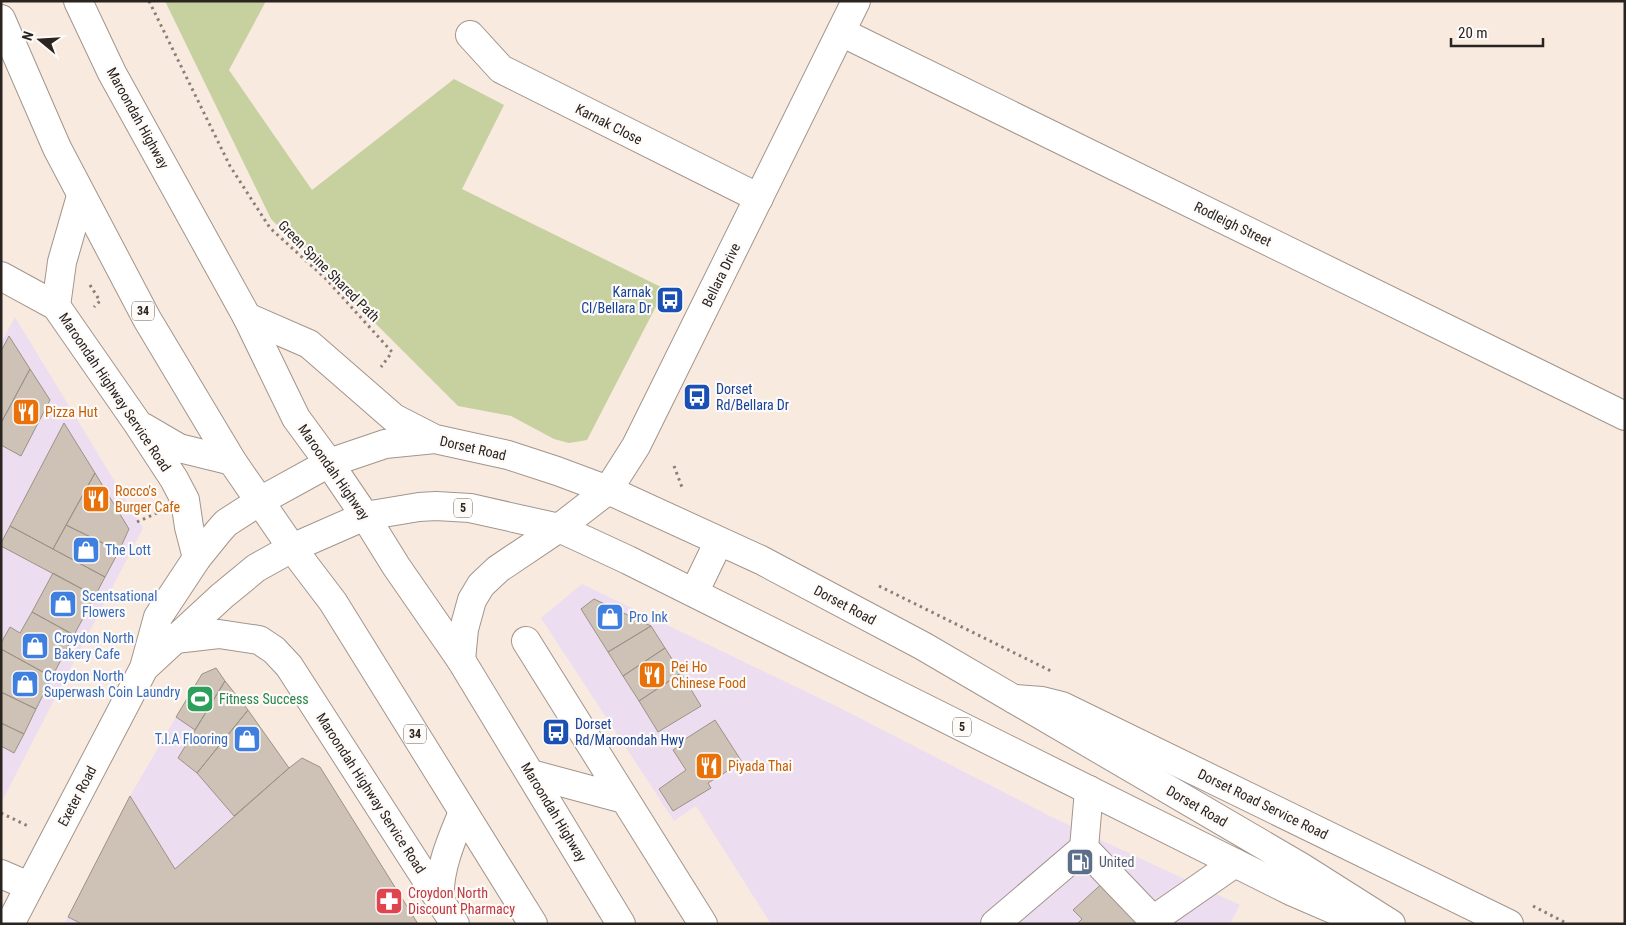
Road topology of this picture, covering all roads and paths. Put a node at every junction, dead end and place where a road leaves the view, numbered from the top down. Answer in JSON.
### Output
{"nodes":[{"id":1,"x":78,"y":1,"type":"edge"},
{"id":2,"x":149,"y":1,"type":"edge"},
{"id":3,"x":856,"y":1,"type":"edge"},
{"id":4,"x":1,"y":19,"type":"edge"},
{"id":5,"x":841,"y":32,"type":"junction"},
{"id":6,"x":470,"y":35,"type":"dead end"},
{"id":7,"x":81,"y":196,"type":"junction"},
{"id":8,"x":759,"y":198,"type":"junction"},
{"id":9,"x":1,"y":276,"type":"edge"},
{"id":10,"x":56,"y":306,"type":"junction"},
{"id":11,"x":247,"y":316,"type":"junction"},
{"id":12,"x":362,"y":391,"type":"junction"},
{"id":13,"x":1625,"y":416,"type":"edge"},
{"id":14,"x":138,"y":424,"type":"junction"},
{"id":15,"x":435,"y":439,"type":"junction"},
{"id":16,"x":232,"y":461,"type":"junction"},
{"id":17,"x":329,"y":463,"type":"junction"},
{"id":18,"x":608,"y":490,"type":"junction"},
{"id":19,"x":260,"y":501,"type":"junction"},
{"id":20,"x":164,"y":509,"type":"dead end"},
{"id":21,"x":365,"y":516,"type":"junction"},
{"id":22,"x":137,"y":522,"type":"dead end"},
{"id":23,"x":559,"y":528,"type":"junction"},
{"id":24,"x":719,"y":541,"type":"junction"},
{"id":25,"x":292,"y":548,"type":"junction"},
{"id":26,"x":197,"y":558,"type":"junction"},
{"id":27,"x":694,"y":593,"type":"junction"},
{"id":28,"x":175,"y":639,"type":"junction"},
{"id":29,"x":526,"y":641,"type":"dead end"},
{"id":30,"x":461,"y":660,"type":"junction"},
{"id":31,"x":144,"y":668,"type":"junction"},
{"id":32,"x":1014,"y":699,"type":"junction"},
{"id":33,"x":531,"y":774,"type":"junction"},
{"id":34,"x":1088,"y":790,"type":"junction"},
{"id":35,"x":624,"y":799,"type":"junction"},
{"id":36,"x":463,"y":812,"type":"junction"},
{"id":37,"x":1,"y":813,"type":"edge"},
{"id":38,"x":29,"y":827,"type":"dead end"},
{"id":39,"x":1084,"y":848,"type":"junction"},
{"id":40,"x":1235,"y":863,"type":"junction"},
{"id":41,"x":1,"y":874,"type":"edge"},
{"id":42,"x":29,"y":886,"type":"junction"},
{"id":43,"x":440,"y":899,"type":"junction"},
{"id":44,"x":10,"y":924,"type":"edge"},
{"id":45,"x":455,"y":924,"type":"edge"},
{"id":46,"x":533,"y":924,"type":"edge"},
{"id":47,"x":622,"y":924,"type":"edge"},
{"id":48,"x":703,"y":924,"type":"edge"},
{"id":49,"x":996,"y":924,"type":"edge"},
{"id":50,"x":1367,"y":924,"type":"edge"},
{"id":51,"x":1391,"y":924,"type":"edge"},
{"id":52,"x":1509,"y":924,"type":"edge"}],
"edges":[{"from":1,"to":11,"type":"main road","name":"Maroondah Highway"},
{"from":2,"to":12,"type":"path","name":"Green Spine Shared Path"},
{"from":3,"to":5,"type":"main road","name":"Bellara Drive"},
{"from":4,"to":7,"type":"main road","number":"34"},
{"from":5,"to":8,"type":"main road","name":"Bellara Drive"},
{"from":5,"to":13,"type":"main road","name":"Rodleigh Street"},
{"from":6,"to":8,"type":"main road","name":"Karnak Close"},
{"from":7,"to":10,"type":"main road","name":"Maroondah Highway Service Road"},
{"from":7,"to":16,"type":"main road","number":"34"},
{"from":8,"to":18,"type":"main road","name":"Bellara Drive"},
{"from":9,"to":10,"type":"main road"},
{"from":10,"to":14,"type":"main road","name":"Maroondah Highway Service Road"},
{"from":11,"to":12,"type":"main road"},
{"from":11,"to":17,"type":"main road","name":"Maroondah Highway"},
{"from":12,"to":15,"type":"main road"},
{"from":14,"to":16,"type":"main road"},
{"from":14,"to":26,"type":"main road","name":"Maroondah Highway Service Road"},
{"from":15,"to":17,"type":"main road","name":"Dorset Road"},
{"from":15,"to":18,"type":"main road","name":"Dorset Road"},
{"from":16,"to":19,"type":"main road","number":"34"},
{"from":17,"to":19,"type":"main road","name":"Dorset Road"},
{"from":17,"to":21,"type":"main road","name":"Maroondah Highway"},
{"from":18,"to":23,"type":"main road","name":"Bellara Drive"},
{"from":18,"to":24,"type":"main road","name":"Dorset Road"},
{"from":19,"to":25,"type":"main road","number":"34"},
{"from":19,"to":26,"type":"main road","name":"Exeter Road"},
{"from":20,"to":22,"type":"path"},
{"from":21,"to":23,"type":"main road","number":"5"},
{"from":21,"to":25,"type":"main road","number":"5"},
{"from":21,"to":30,"type":"main road","name":"Maroondah Highway"},
{"from":23,"to":27,"type":"main road","number":"5"},
{"from":23,"to":30,"type":"main road","name":"Bellara Drive"},
{"from":24,"to":27,"type":"main road"},
{"from":24,"to":32,"type":"main road","name":"Dorset Road"},
{"from":25,"to":28,"type":"main road","name":"Exeter Road"},
{"from":25,"to":36,"type":"main road","number":"34"},
{"from":26,"to":31,"type":"main road","name":"Exeter Road"},
{"from":27,"to":34,"type":"main road","number":"5"},
{"from":28,"to":31,"type":"main road","name":"Exeter Road"},
{"from":28,"to":43,"type":"main road","name":"Maroondah Highway Service Road"},
{"from":29,"to":35,"type":"main road"},
{"from":30,"to":33,"type":"main road","name":"Maroondah Highway"},
{"from":31,"to":42,"type":"main road","name":"Exeter Road"},
{"from":32,"to":51,"type":"main road","name":"Dorset Road"},
{"from":32,"to":52,"type":"main road","name":"Dorset Road Service Road"},
{"from":33,"to":35,"type":"main road"},
{"from":33,"to":47,"type":"main road","name":"Maroondah Highway"},
{"from":34,"to":39,"type":"main road"},
{"from":34,"to":40,"type":"main road","number":"5"},
{"from":35,"to":48,"type":"main road"},
{"from":36,"to":43,"type":"main road","name":"Maroondah Highway Service Road"},
{"from":36,"to":46,"type":"main road","number":"34"},
{"from":37,"to":38,"type":"path"},
{"from":39,"to":40,"type":"main road"},
{"from":39,"to":49,"type":"main road"},
{"from":40,"to":50,"type":"main road","number":"5"},
{"from":41,"to":42,"type":"main road"},
{"from":42,"to":44,"type":"main road","name":"Exeter Road"},
{"from":43,"to":45,"type":"main road","name":"Maroondah Highway Service Road"}]}
